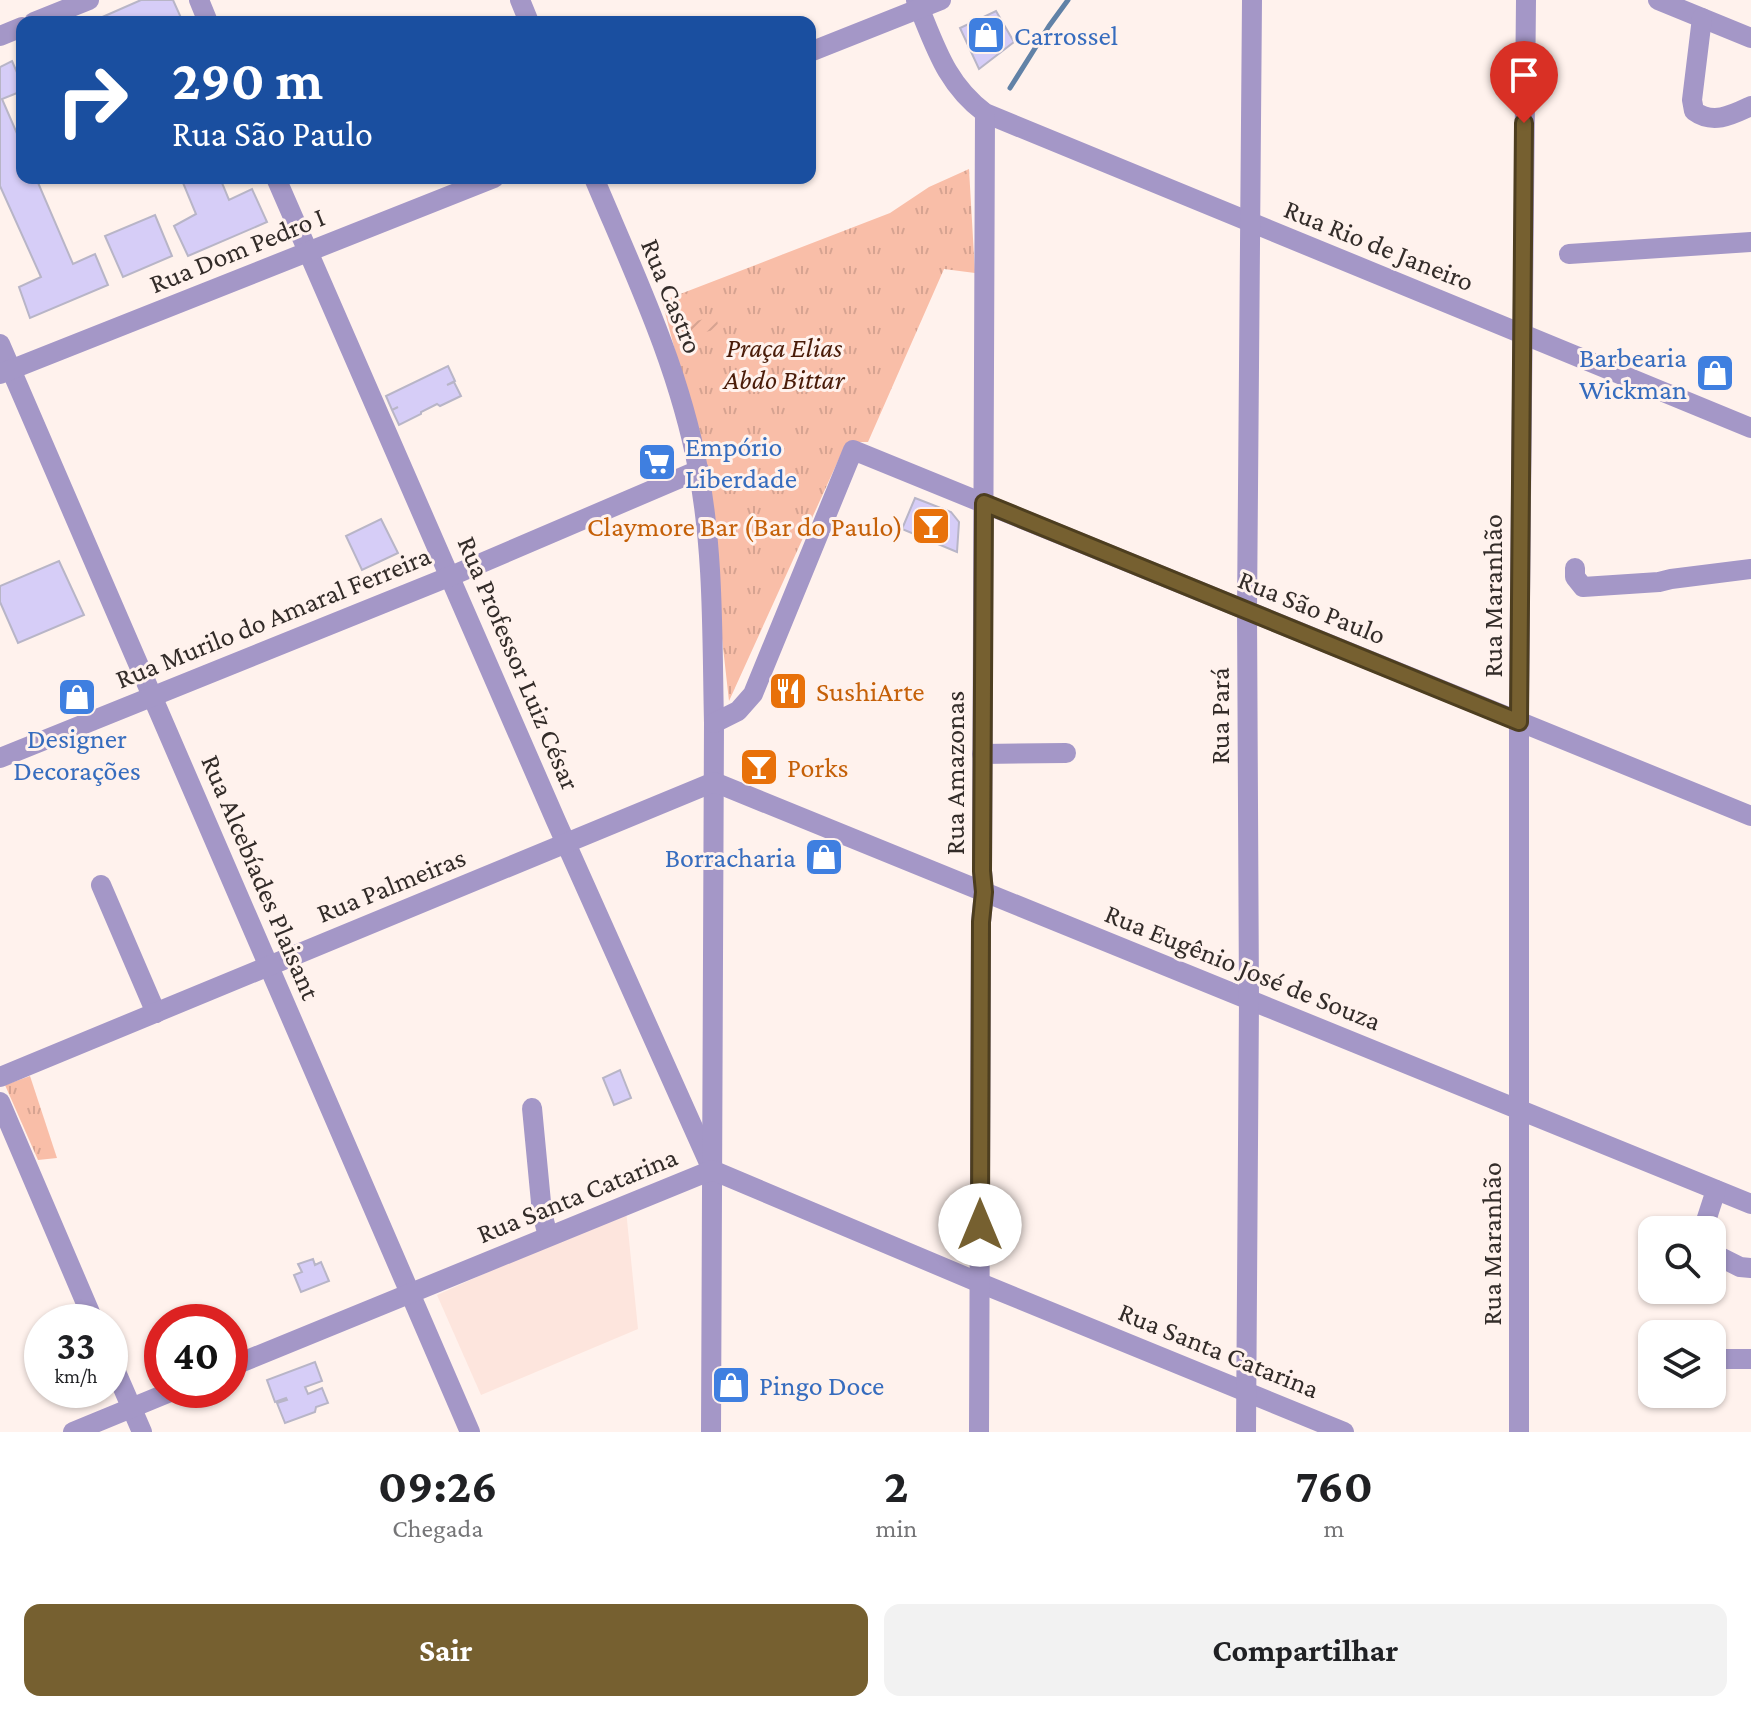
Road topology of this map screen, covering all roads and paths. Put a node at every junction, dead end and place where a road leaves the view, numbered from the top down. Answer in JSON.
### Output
{"nodes":[{"id":1,"x":89,"y":0,"type":"edge"},
{"id":2,"x":941,"y":0,"type":"edge"},
{"id":3,"x":1252,"y":0,"type":"edge"},
{"id":4,"x":1526,"y":0,"type":"edge"},
{"id":5,"x":1658,"y":0,"type":"edge"},
{"id":6,"x":918,"y":4,"type":"edge"},
{"id":7,"x":49,"y":16,"type":"edge"},
{"id":8,"x":1702,"y":18,"type":"junction"},
{"id":9,"x":1751,"y":38,"type":"edge"},
{"id":10,"x":816,"y":49,"type":"edge"},
{"id":11,"x":1751,"y":106,"type":"edge"},
{"id":12,"x":985,"y":113,"type":"junction"},
{"id":13,"x":279,"y":184,"type":"edge"},
{"id":14,"x":479,"y":184,"type":"edge"},
{"id":15,"x":597,"y":184,"type":"edge"},
{"id":16,"x":1251,"y":223,"type":"junction"},
{"id":17,"x":1751,"y":242,"type":"edge"},
{"id":18,"x":308,"y":251,"type":"junction"},
{"id":19,"x":1569,"y":254,"type":"dead end"},
{"id":20,"x":1522,"y":334,"type":"junction"},
{"id":21,"x":0,"y":344,"type":"edge"},
{"id":22,"x":6,"y":372,"type":"edge"},
{"id":23,"x":1751,"y":428,"type":"edge"},
{"id":24,"x":699,"y":470,"type":"junction"},
{"id":25,"x":984,"y":503,"type":"junction"},
{"id":26,"x":1575,"y":568,"type":"dead end"},
{"id":27,"x":1751,"y":569,"type":"edge"},
{"id":28,"x":451,"y":576,"type":"junction"},
{"id":29,"x":1247,"y":611,"type":"junction"},
{"id":30,"x":152,"y":696,"type":"junction"},
{"id":31,"x":1519,"y":722,"type":"junction"},
{"id":32,"x":714,"y":723,"type":"junction"},
{"id":33,"x":1066,"y":753,"type":"dead end"},
{"id":34,"x":982,"y":754,"type":"junction"},
{"id":35,"x":0,"y":758,"type":"edge"},
{"id":36,"x":714,"y":782,"type":"junction"},
{"id":37,"x":1751,"y":816,"type":"edge"},
{"id":38,"x":566,"y":843,"type":"junction"},
{"id":39,"x":101,"y":885,"type":"dead end"},
{"id":40,"x":984,"y":892,"type":"junction"},
{"id":41,"x":269,"y":966,"type":"junction"},
{"id":42,"x":1249,"y":1000,"type":"junction"},
{"id":43,"x":156,"y":1013,"type":"junction"},
{"id":44,"x":0,"y":1077,"type":"edge"},
{"id":45,"x":0,"y":1102,"type":"edge"},
{"id":46,"x":532,"y":1108,"type":"dead end"},
{"id":47,"x":1519,"y":1110,"type":"junction"},
{"id":48,"x":712,"y":1170,"type":"junction"},
{"id":49,"x":1716,"y":1190,"type":"junction"},
{"id":50,"x":1751,"y":1204,"type":"edge"},
{"id":51,"x":1708,"y":1216,"type":"edge"},
{"id":52,"x":548,"y":1236,"type":"junction"},
{"id":53,"x":1726,"y":1260,"type":"edge"},
{"id":54,"x":1751,"y":1268,"type":"edge"},
{"id":55,"x":980,"y":1283,"type":"junction"},
{"id":56,"x":410,"y":1293,"type":"junction"},
{"id":57,"x":86,"y":1304,"type":"edge"},
{"id":58,"x":1726,"y":1359,"type":"edge"},
{"id":59,"x":1751,"y":1359,"type":"edge"},
{"id":60,"x":248,"y":1360,"type":"edge"},
{"id":61,"x":1246,"y":1391,"type":"junction"},
{"id":62,"x":128,"y":1399,"type":"edge"},
{"id":63,"x":144,"y":1403,"type":"edge"},
{"id":64,"x":132,"y":1408,"type":"junction"},
{"id":65,"x":73,"y":1432,"type":"edge"},
{"id":66,"x":142,"y":1432,"type":"edge"},
{"id":67,"x":470,"y":1432,"type":"edge"},
{"id":68,"x":711,"y":1432,"type":"edge"},
{"id":69,"x":979,"y":1432,"type":"edge"},
{"id":70,"x":1246,"y":1432,"type":"edge"},
{"id":71,"x":1344,"y":1432,"type":"edge"},
{"id":72,"x":1519,"y":1432,"type":"edge"}],
"edges":[{"from":1,"to":7,"type":"street"},
{"from":2,"to":6,"type":"street"},
{"from":3,"to":16,"type":"street","name":"Rua Pará"},
{"from":4,"to":20,"type":"street","name":"Rua Maranhão"},
{"from":5,"to":8,"type":"street"},
{"from":6,"to":10,"type":"street"},
{"from":6,"to":12,"type":"street","name":"Rua Rio de Janeiro"},
{"from":8,"to":9,"type":"street"},
{"from":8,"to":11,"type":"street"},
{"from":12,"to":16,"type":"street","name":"Rua Rio de Janeiro"},
{"from":12,"to":25,"type":"street","name":"Rua Amazonas"},
{"from":13,"to":18,"type":"street","name":"Rua Professor Luiz César"},
{"from":14,"to":18,"type":"street","name":"Rua Dom Pedro I"},
{"from":15,"to":24,"type":"street","name":"Rua Castro"},
{"from":16,"to":20,"type":"street","name":"Rua Rio de Janeiro"},
{"from":16,"to":29,"type":"street","name":"Rua Pará"},
{"from":17,"to":19,"type":"street"},
{"from":18,"to":22,"type":"street","name":"Rua Dom Pedro I"},
{"from":18,"to":28,"type":"street","name":"Rua Professor Luiz César"},
{"from":20,"to":23,"type":"street","name":"Rua Rio de Janeiro"},
{"from":20,"to":31,"type":"street","name":"Rua Maranhão"},
{"from":21,"to":22,"type":"street","name":"Rua Alcebíades Plaisant"},
{"from":22,"to":30,"type":"street","name":"Rua Alcebíades Plaisant"},
{"from":24,"to":28,"type":"street","name":"Rua Murilo do Amaral Ferreira"},
{"from":24,"to":32,"type":"street","name":"Rua Castro"},
{"from":25,"to":29,"type":"street","name":"Rua São Paulo"},
{"from":25,"to":32,"type":"street","name":"Rua São Paulo"},
{"from":25,"to":34,"type":"street","name":"Rua Amazonas"},
{"from":26,"to":27,"type":"street"},
{"from":28,"to":30,"type":"street","name":"Rua Murilo do Amaral Ferreira"},
{"from":28,"to":38,"type":"street","name":"Rua Professor Luiz César"},
{"from":29,"to":31,"type":"street","name":"Rua São Paulo"},
{"from":29,"to":42,"type":"street","name":"Rua Pará"},
{"from":30,"to":35,"type":"street","name":"Rua Murilo do Amaral Ferreira"},
{"from":30,"to":41,"type":"street","name":"Rua Alcebíades Plaisant"},
{"from":31,"to":37,"type":"street","name":"Rua São Paulo"},
{"from":31,"to":47,"type":"street","name":"Rua Maranhão"},
{"from":32,"to":36,"type":"street","name":"Rua Castro"},
{"from":33,"to":34,"type":"street"},
{"from":34,"to":40,"type":"street","name":"Rua Amazonas"},
{"from":36,"to":38,"type":"street","name":"Rua Palmeiras"},
{"from":36,"to":40,"type":"street","name":"Rua Eugênio José de Souza"},
{"from":36,"to":48,"type":"street","name":"Rua Castro"},
{"from":38,"to":41,"type":"street","name":"Rua Palmeiras"},
{"from":38,"to":48,"type":"street","name":"Rua Professor Luiz César"},
{"from":39,"to":43,"type":"street"},
{"from":40,"to":42,"type":"street","name":"Rua Eugênio José de Souza"},
{"from":40,"to":55,"type":"street","name":"Rua Amazonas"},
{"from":41,"to":43,"type":"street","name":"Rua Palmeiras"},
{"from":41,"to":56,"type":"street","name":"Rua Alcebíades Plaisant"},
{"from":42,"to":47,"type":"street","name":"Rua Eugênio José de Souza"},
{"from":42,"to":61,"type":"street","name":"Rua Pará"},
{"from":43,"to":44,"type":"street","name":"Rua Palmeiras"},
{"from":45,"to":57,"type":"street"},
{"from":46,"to":52,"type":"street"},
{"from":47,"to":49,"type":"street","name":"Rua Eugênio José de Souza"},
{"from":47,"to":72,"type":"street","name":"Rua Maranhão"},
{"from":48,"to":52,"type":"street","name":"Rua Santa Catarina"},
{"from":48,"to":55,"type":"street","name":"Rua Santa Catarina"},
{"from":48,"to":68,"type":"street","name":"Rua Castro"},
{"from":49,"to":50,"type":"street","name":"Rua Eugênio José de Souza"},
{"from":49,"to":51,"type":"street"},
{"from":52,"to":56,"type":"street","name":"Rua Santa Catarina"},
{"from":53,"to":54,"type":"street"},
{"from":55,"to":61,"type":"street","name":"Rua Santa Catarina"},
{"from":55,"to":69,"type":"street","name":"Rua Amazonas"},
{"from":56,"to":60,"type":"street","name":"Rua Santa Catarina"},
{"from":56,"to":67,"type":"street","name":"Rua Alcebíades Plaisant"},
{"from":58,"to":59,"type":"street"},
{"from":61,"to":70,"type":"street","name":"Rua Pará"},
{"from":61,"to":71,"type":"street","name":"Rua Santa Catarina"},
{"from":62,"to":64,"type":"street"},
{"from":63,"to":64,"type":"street"},
{"from":64,"to":65,"type":"street"},
{"from":64,"to":66,"type":"street"}]}
